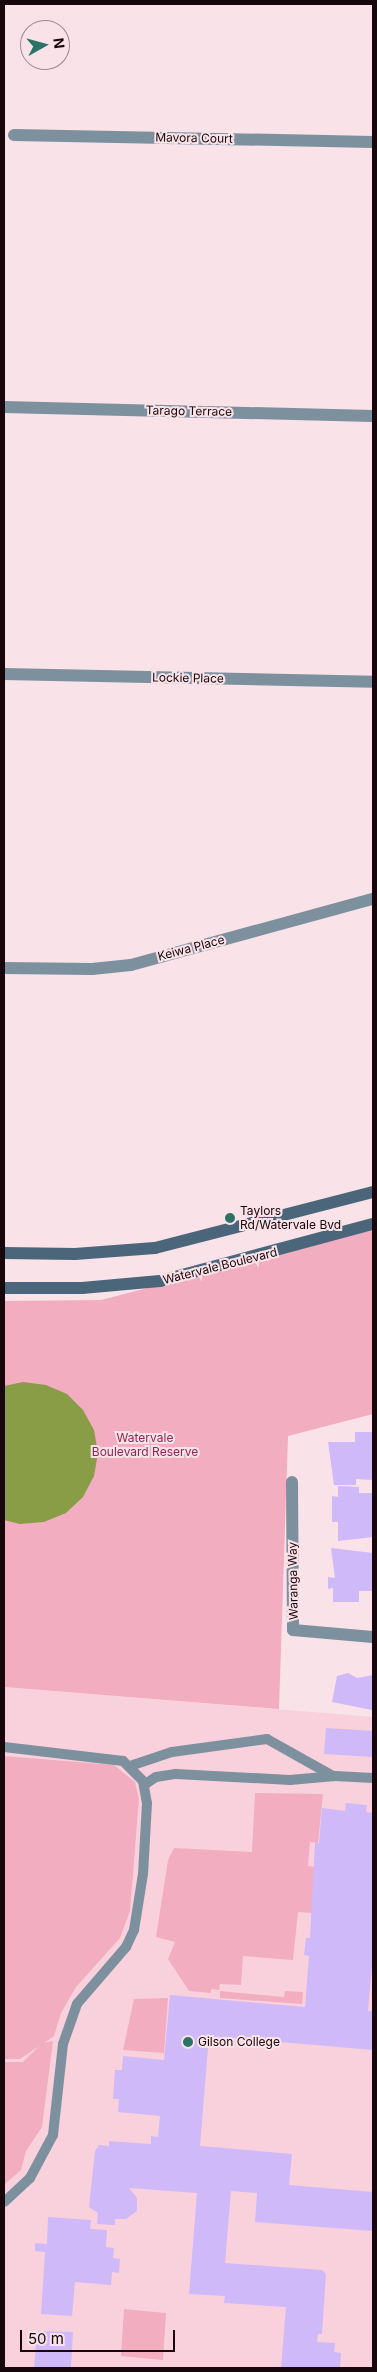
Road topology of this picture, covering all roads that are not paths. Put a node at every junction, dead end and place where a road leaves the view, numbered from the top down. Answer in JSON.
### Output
{"nodes":[{"id":1,"x":14,"y":135,"type":"dead end"},
{"id":2,"x":373,"y":142,"type":"edge"},
{"id":3,"x":4,"y":407,"type":"edge"},
{"id":4,"x":373,"y":416,"type":"edge"},
{"id":5,"x":4,"y":674,"type":"edge"},
{"id":6,"x":373,"y":682,"type":"edge"},
{"id":7,"x":373,"y":899,"type":"edge"},
{"id":8,"x":4,"y":968,"type":"edge"},
{"id":9,"x":373,"y":1192,"type":"edge"},
{"id":10,"x":373,"y":1224,"type":"edge"},
{"id":11,"x":4,"y":1253,"type":"edge"},
{"id":12,"x":4,"y":1288,"type":"edge"},
{"id":13,"x":292,"y":1482,"type":"dead end"},
{"id":14,"x":373,"y":1637,"type":"edge"},
{"id":15,"x":4,"y":1747,"type":"edge"},
{"id":16,"x":130,"y":1766,"type":"junction"},
{"id":17,"x":335,"y":1776,"type":"junction"},
{"id":18,"x":373,"y":1778,"type":"edge"},
{"id":19,"x":144,"y":1786,"type":"junction"},
{"id":20,"x":7,"y":2199,"type":"edge"},
{"id":21,"x":4,"y":2212,"type":"edge"}],
"edges":[{"from":1,"to":2,"type":"street","name":"Mavora Court"},
{"from":3,"to":4,"type":"street","name":"Tarago Terrace"},
{"from":5,"to":6,"type":"street","name":"Lockie Place"},
{"from":7,"to":8,"type":"street","name":"Keiwa Place"},
{"from":9,"to":11,"type":"street"},
{"from":10,"to":12,"type":"street","name":"Watervale Boulevard"},
{"from":13,"to":14,"type":"street","name":"Waranga Way"},
{"from":15,"to":16,"type":"lane"},
{"from":16,"to":17,"type":"lane"},
{"from":16,"to":19,"type":"lane"},
{"from":17,"to":18,"type":"lane"},
{"from":17,"to":19,"type":"lane"},
{"from":19,"to":20,"type":"lane"},
{"from":20,"to":21,"type":"lane"}]}
